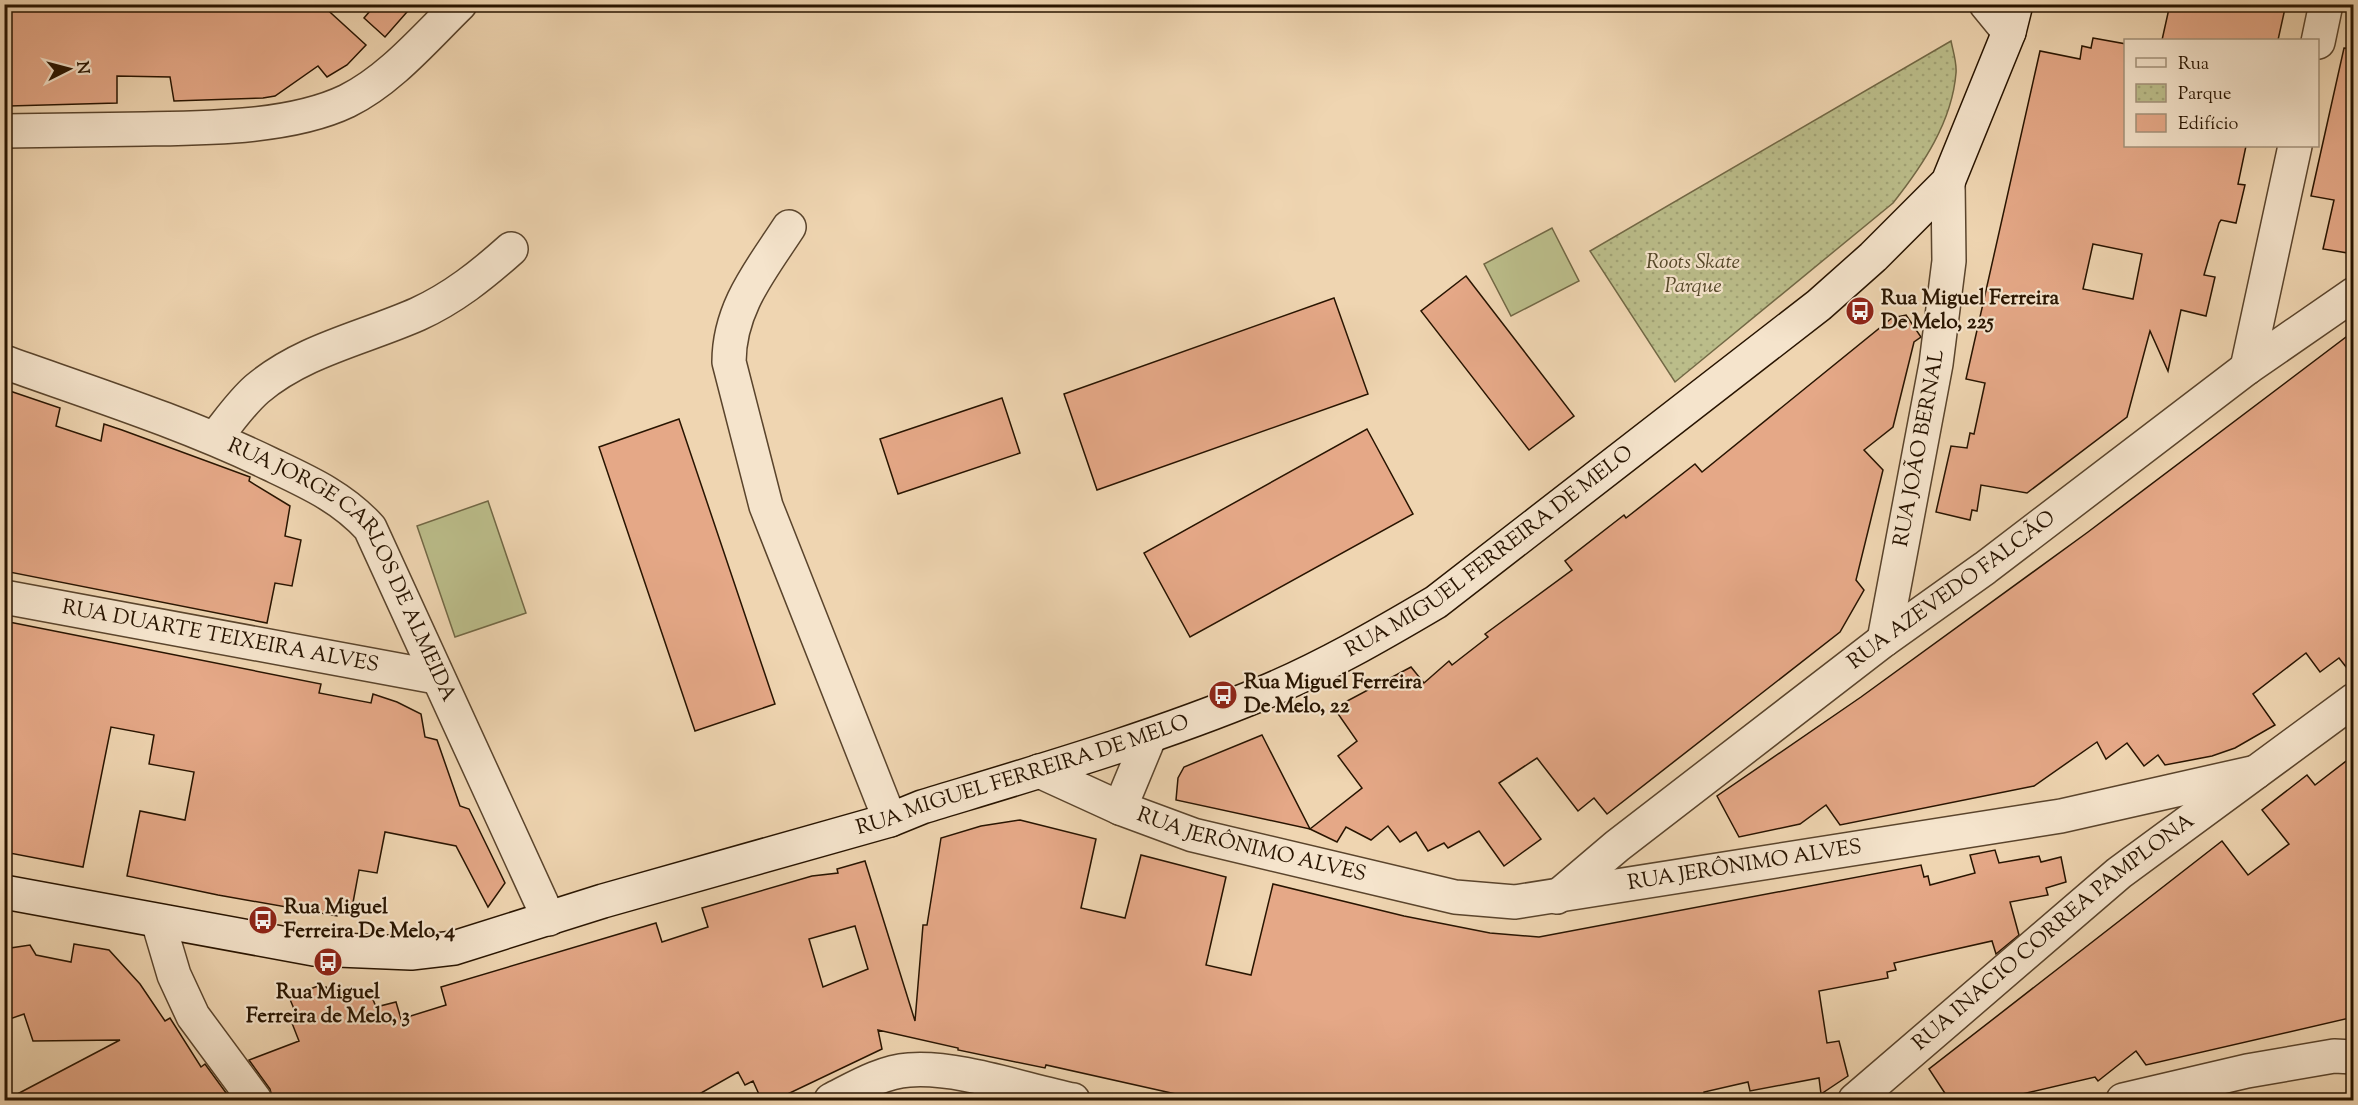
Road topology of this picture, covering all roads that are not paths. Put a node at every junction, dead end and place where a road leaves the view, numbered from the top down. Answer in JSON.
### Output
{"nodes":[{"id":1,"x":460,"y":4,"type":"edge"},
{"id":2,"x":1986,"y":4,"type":"edge"},
{"id":3,"x":2326,"y":4,"type":"edge"},
{"id":4,"x":2013,"y":18,"type":"edge"},
{"id":5,"x":2319,"y":39,"type":"edge"},
{"id":6,"x":4,"y":131,"type":"edge"},
{"id":7,"x":2295,"y":147,"type":"edge"},
{"id":8,"x":1948,"y":182,"type":"junction"},
{"id":9,"x":789,"y":227,"type":"dead end"},
{"id":10,"x":511,"y":249,"type":"dead end"},
{"id":11,"x":2354,"y":294,"type":"edge"},
{"id":12,"x":4,"y":362,"type":"edge"},
{"id":13,"x":2247,"y":368,"type":"junction"},
{"id":14,"x":215,"y":438,"type":"junction"},
{"id":15,"x":4,"y":597,"type":"edge"},
{"id":16,"x":1884,"y":640,"type":"junction"},
{"id":17,"x":436,"y":677,"type":"junction"},
{"id":18,"x":2354,"y":700,"type":"edge"},
{"id":19,"x":1149,"y":738,"type":"junction"},
{"id":20,"x":1039,"y":771,"type":"junction"},
{"id":21,"x":2256,"y":772,"type":"junction"},
{"id":22,"x":1120,"y":808,"type":"junction"},
{"id":23,"x":890,"y":820,"type":"junction"},
{"id":24,"x":1557,"y":897,"type":"junction"},
{"id":25,"x":12,"y":899,"type":"edge"},
{"id":26,"x":549,"y":919,"type":"junction"},
{"id":27,"x":158,"y":921,"type":"junction"},
{"id":28,"x":2354,"y":1057,"type":"edge"},
{"id":29,"x":255,"y":1101,"type":"edge"},
{"id":30,"x":831,"y":1101,"type":"edge"},
{"id":31,"x":1073,"y":1101,"type":"edge"},
{"id":32,"x":1855,"y":1101,"type":"edge"},
{"id":33,"x":2123,"y":1101,"type":"edge"}],
"edges":[{"from":1,"to":6,"type":"street"},
{"from":2,"to":4,"type":"street"},
{"from":3,"to":5,"type":"street"},
{"from":4,"to":8,"type":"street","name":"RUA MIGUEL FERREIRA DE MELO"},
{"from":7,"to":13,"type":"street"},
{"from":8,"to":16,"type":"street","name":"RUA JOÃO BERNAL"},
{"from":8,"to":19,"type":"street","name":"RUA MIGUEL FERREIRA DE MELO"},
{"from":9,"to":23,"type":"street"},
{"from":10,"to":14,"type":"street"},
{"from":11,"to":13,"type":"street","name":"RUA AZEVEDO FALCÃO"},
{"from":12,"to":14,"type":"street","name":"RUA JORGE CARLOS DE ALMEIDA"},
{"from":13,"to":16,"type":"street","name":"RUA AZEVEDO FALCÃO"},
{"from":14,"to":17,"type":"street","name":"RUA JORGE CARLOS DE ALMEIDA"},
{"from":15,"to":17,"type":"street","name":"RUA DUARTE TEIXEIRA ALVES"},
{"from":16,"to":24,"type":"street","name":"RUA AZEVEDO FALCÃO"},
{"from":17,"to":26,"type":"street","name":"RUA JORGE CARLOS DE ALMEIDA"},
{"from":18,"to":21,"type":"street","name":"RUA JERÔNIMO ALVES"},
{"from":19,"to":20,"type":"street","name":"RUA MIGUEL FERREIRA DE MELO"},
{"from":19,"to":22,"type":"street","name":"RUA JERÔNIMO ALVES"},
{"from":20,"to":22,"type":"street","name":"RUA JERÔNIMO ALVES"},
{"from":20,"to":23,"type":"street","name":"RUA MIGUEL FERREIRA DE MELO"},
{"from":21,"to":24,"type":"street","name":"RUA JERÔNIMO ALVES"},
{"from":21,"to":32,"type":"street","name":"RUA INACIO CORREA PAMPLONA"},
{"from":22,"to":24,"type":"street","name":"RUA JERÔNIMO ALVES"},
{"from":23,"to":26,"type":"street","name":"RUA MIGUEL FERREIRA DE MELO"},
{"from":25,"to":27,"type":"street","name":"RUA MIGUEL FERREIRA DE MELO"},
{"from":26,"to":27,"type":"street","name":"RUA MIGUEL FERREIRA DE MELO"},
{"from":27,"to":29,"type":"street"},
{"from":28,"to":33,"type":"street"},
{"from":30,"to":31,"type":"street"}]}
